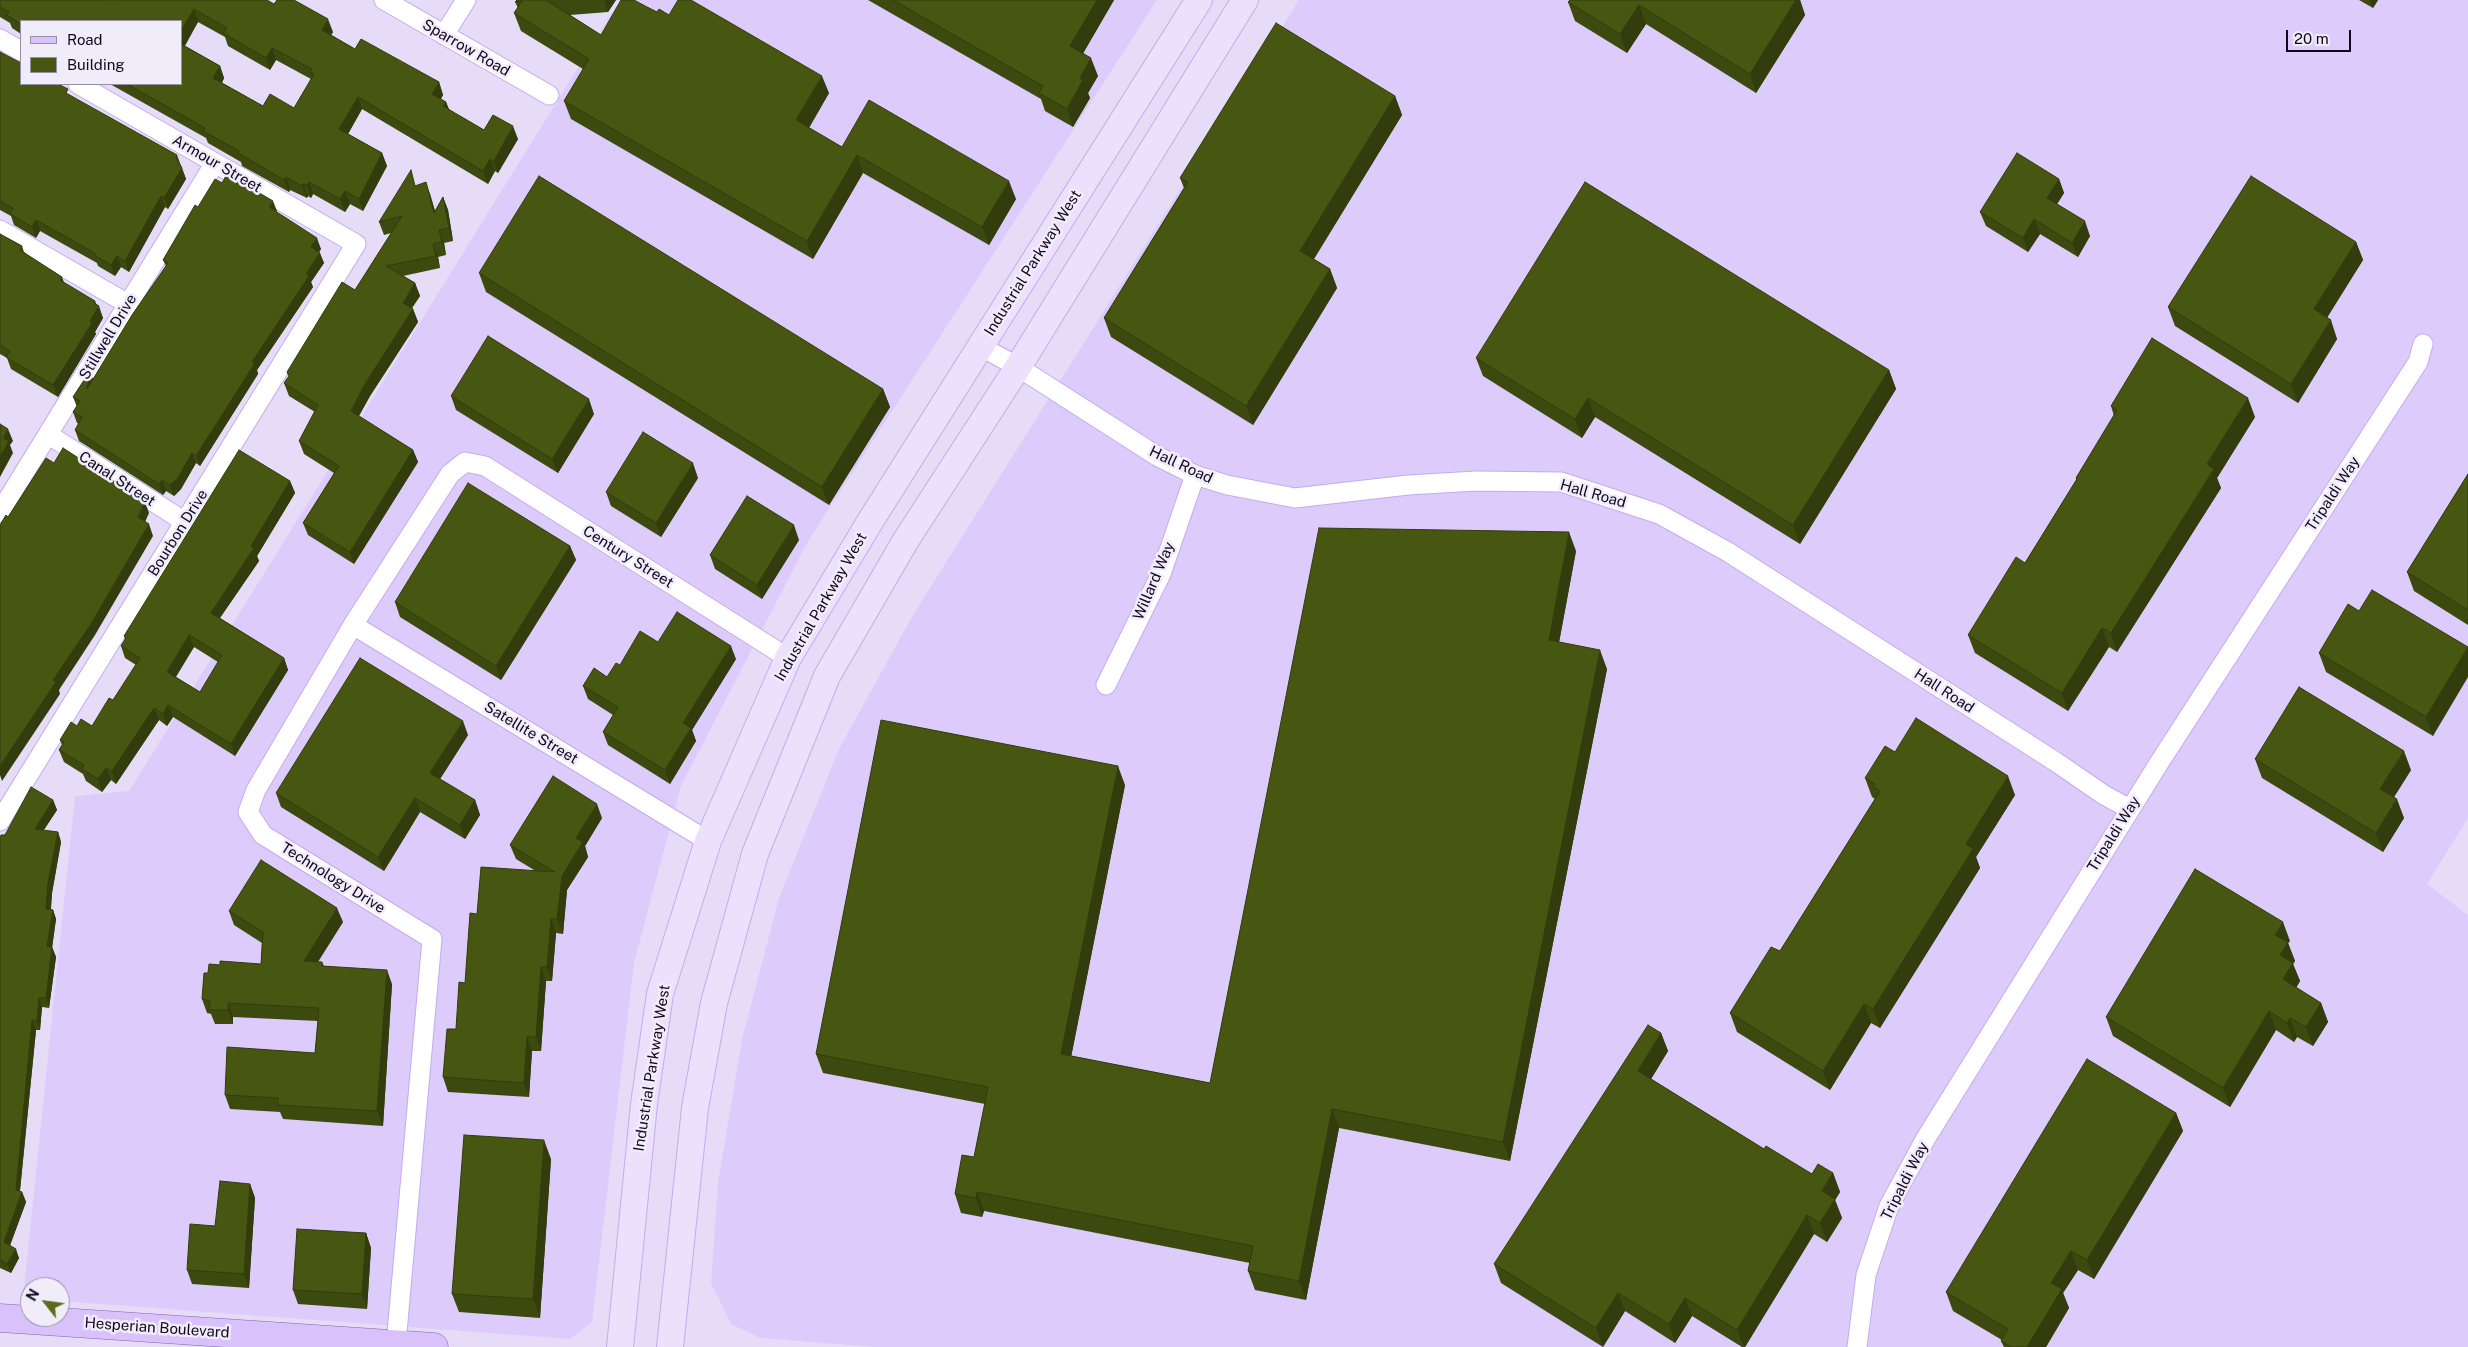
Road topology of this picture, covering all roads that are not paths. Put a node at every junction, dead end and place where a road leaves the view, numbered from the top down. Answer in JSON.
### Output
{"nodes":[{"id":1,"x":384,"y":0,"type":"edge"},
{"id":2,"x":466,"y":0,"type":"edge"},
{"id":3,"x":1199,"y":0,"type":"edge"},
{"id":4,"x":1245,"y":0,"type":"edge"},
{"id":5,"x":444,"y":35,"type":"junction"},
{"id":6,"x":0,"y":39,"type":"edge"},
{"id":7,"x":20,"y":50,"type":"edge"},
{"id":8,"x":80,"y":85,"type":"edge"},
{"id":9,"x":548,"y":96,"type":"dead end"},
{"id":10,"x":215,"y":163,"type":"junction"},
{"id":11,"x":0,"y":230,"type":"edge"},
{"id":12,"x":356,"y":244,"type":"joint"},
{"id":13,"x":128,"y":304,"type":"junction"},
{"id":14,"x":2423,"y":344,"type":"dead end"},
{"id":15,"x":980,"y":346,"type":"junction"},
{"id":16,"x":1018,"y":367,"type":"junction"},
{"id":17,"x":49,"y":435,"type":"junction"},
{"id":18,"x":465,"y":462,"type":"joint"},
{"id":19,"x":1195,"y":475,"type":"junction"},
{"id":20,"x":0,"y":512,"type":"edge"},
{"id":21,"x":184,"y":522,"type":"junction"},
{"id":22,"x":354,"y":625,"type":"junction"},
{"id":23,"x":788,"y":658,"type":"junction"},
{"id":24,"x":1106,"y":685,"type":"dead end"},
{"id":25,"x":2130,"y":809,"type":"junction"},
{"id":26,"x":0,"y":821,"type":"edge"},
{"id":27,"x":708,"y":841,"type":"junction"},
{"id":28,"x":0,"y":1318,"type":"edge"},
{"id":29,"x":396,"y":1344,"type":"junction"},
{"id":30,"x":434,"y":1347,"type":"edge"},
{"id":31,"x":620,"y":1347,"type":"edge"},
{"id":32,"x":670,"y":1347,"type":"edge"},
{"id":33,"x":1857,"y":1347,"type":"edge"}],
"edges":[{"from":1,"to":5,"type":"street","name":"Sparrow Road"},
{"from":2,"to":5,"type":"street"},
{"from":3,"to":15,"type":"main road","name":"Industrial Parkway West"},
{"from":4,"to":16,"type":"main road"},
{"from":5,"to":9,"type":"street","name":"Sparrow Road"},
{"from":6,"to":7,"type":"street"},
{"from":8,"to":10,"type":"street","name":"Armour Street"},
{"from":10,"to":12,"type":"street","name":"Armour Street"},
{"from":10,"to":13,"type":"street","name":"Stillwell Drive"},
{"from":11,"to":13,"type":"street"},
{"from":12,"to":21,"type":"street","name":"Bourbon Drive"},
{"from":13,"to":17,"type":"street","name":"Stillwell Drive"},
{"from":14,"to":25,"type":"street","name":"Tripaldi Way"},
{"from":15,"to":16,"type":"street","name":"Hall Road"},
{"from":15,"to":23,"type":"main road","name":"Industrial Parkway West"},
{"from":16,"to":19,"type":"street","name":"Hall Road"},
{"from":16,"to":32,"type":"main road"},
{"from":17,"to":20,"type":"street","name":"Stillwell Drive"},
{"from":17,"to":21,"type":"street","name":"Canal Street"},
{"from":18,"to":22,"type":"street","name":"Technology Drive"},
{"from":18,"to":23,"type":"street","name":"Century Street"},
{"from":19,"to":24,"type":"street","name":"Willard Way"},
{"from":19,"to":25,"type":"street","name":"Hall Road"},
{"from":21,"to":26,"type":"street","name":"Bourbon Drive"},
{"from":22,"to":27,"type":"street","name":"Satellite Street"},
{"from":22,"to":29,"type":"street","name":"Technology Drive"},
{"from":23,"to":27,"type":"main road","name":"Industrial Parkway West"},
{"from":25,"to":33,"type":"street","name":"Tripaldi Way"},
{"from":27,"to":31,"type":"main road","name":"Industrial Parkway West"},
{"from":28,"to":29,"type":"main road","name":"Hesperian Boulevard"},
{"from":29,"to":30,"type":"main road","name":"Hesperian Boulevard"}]}
